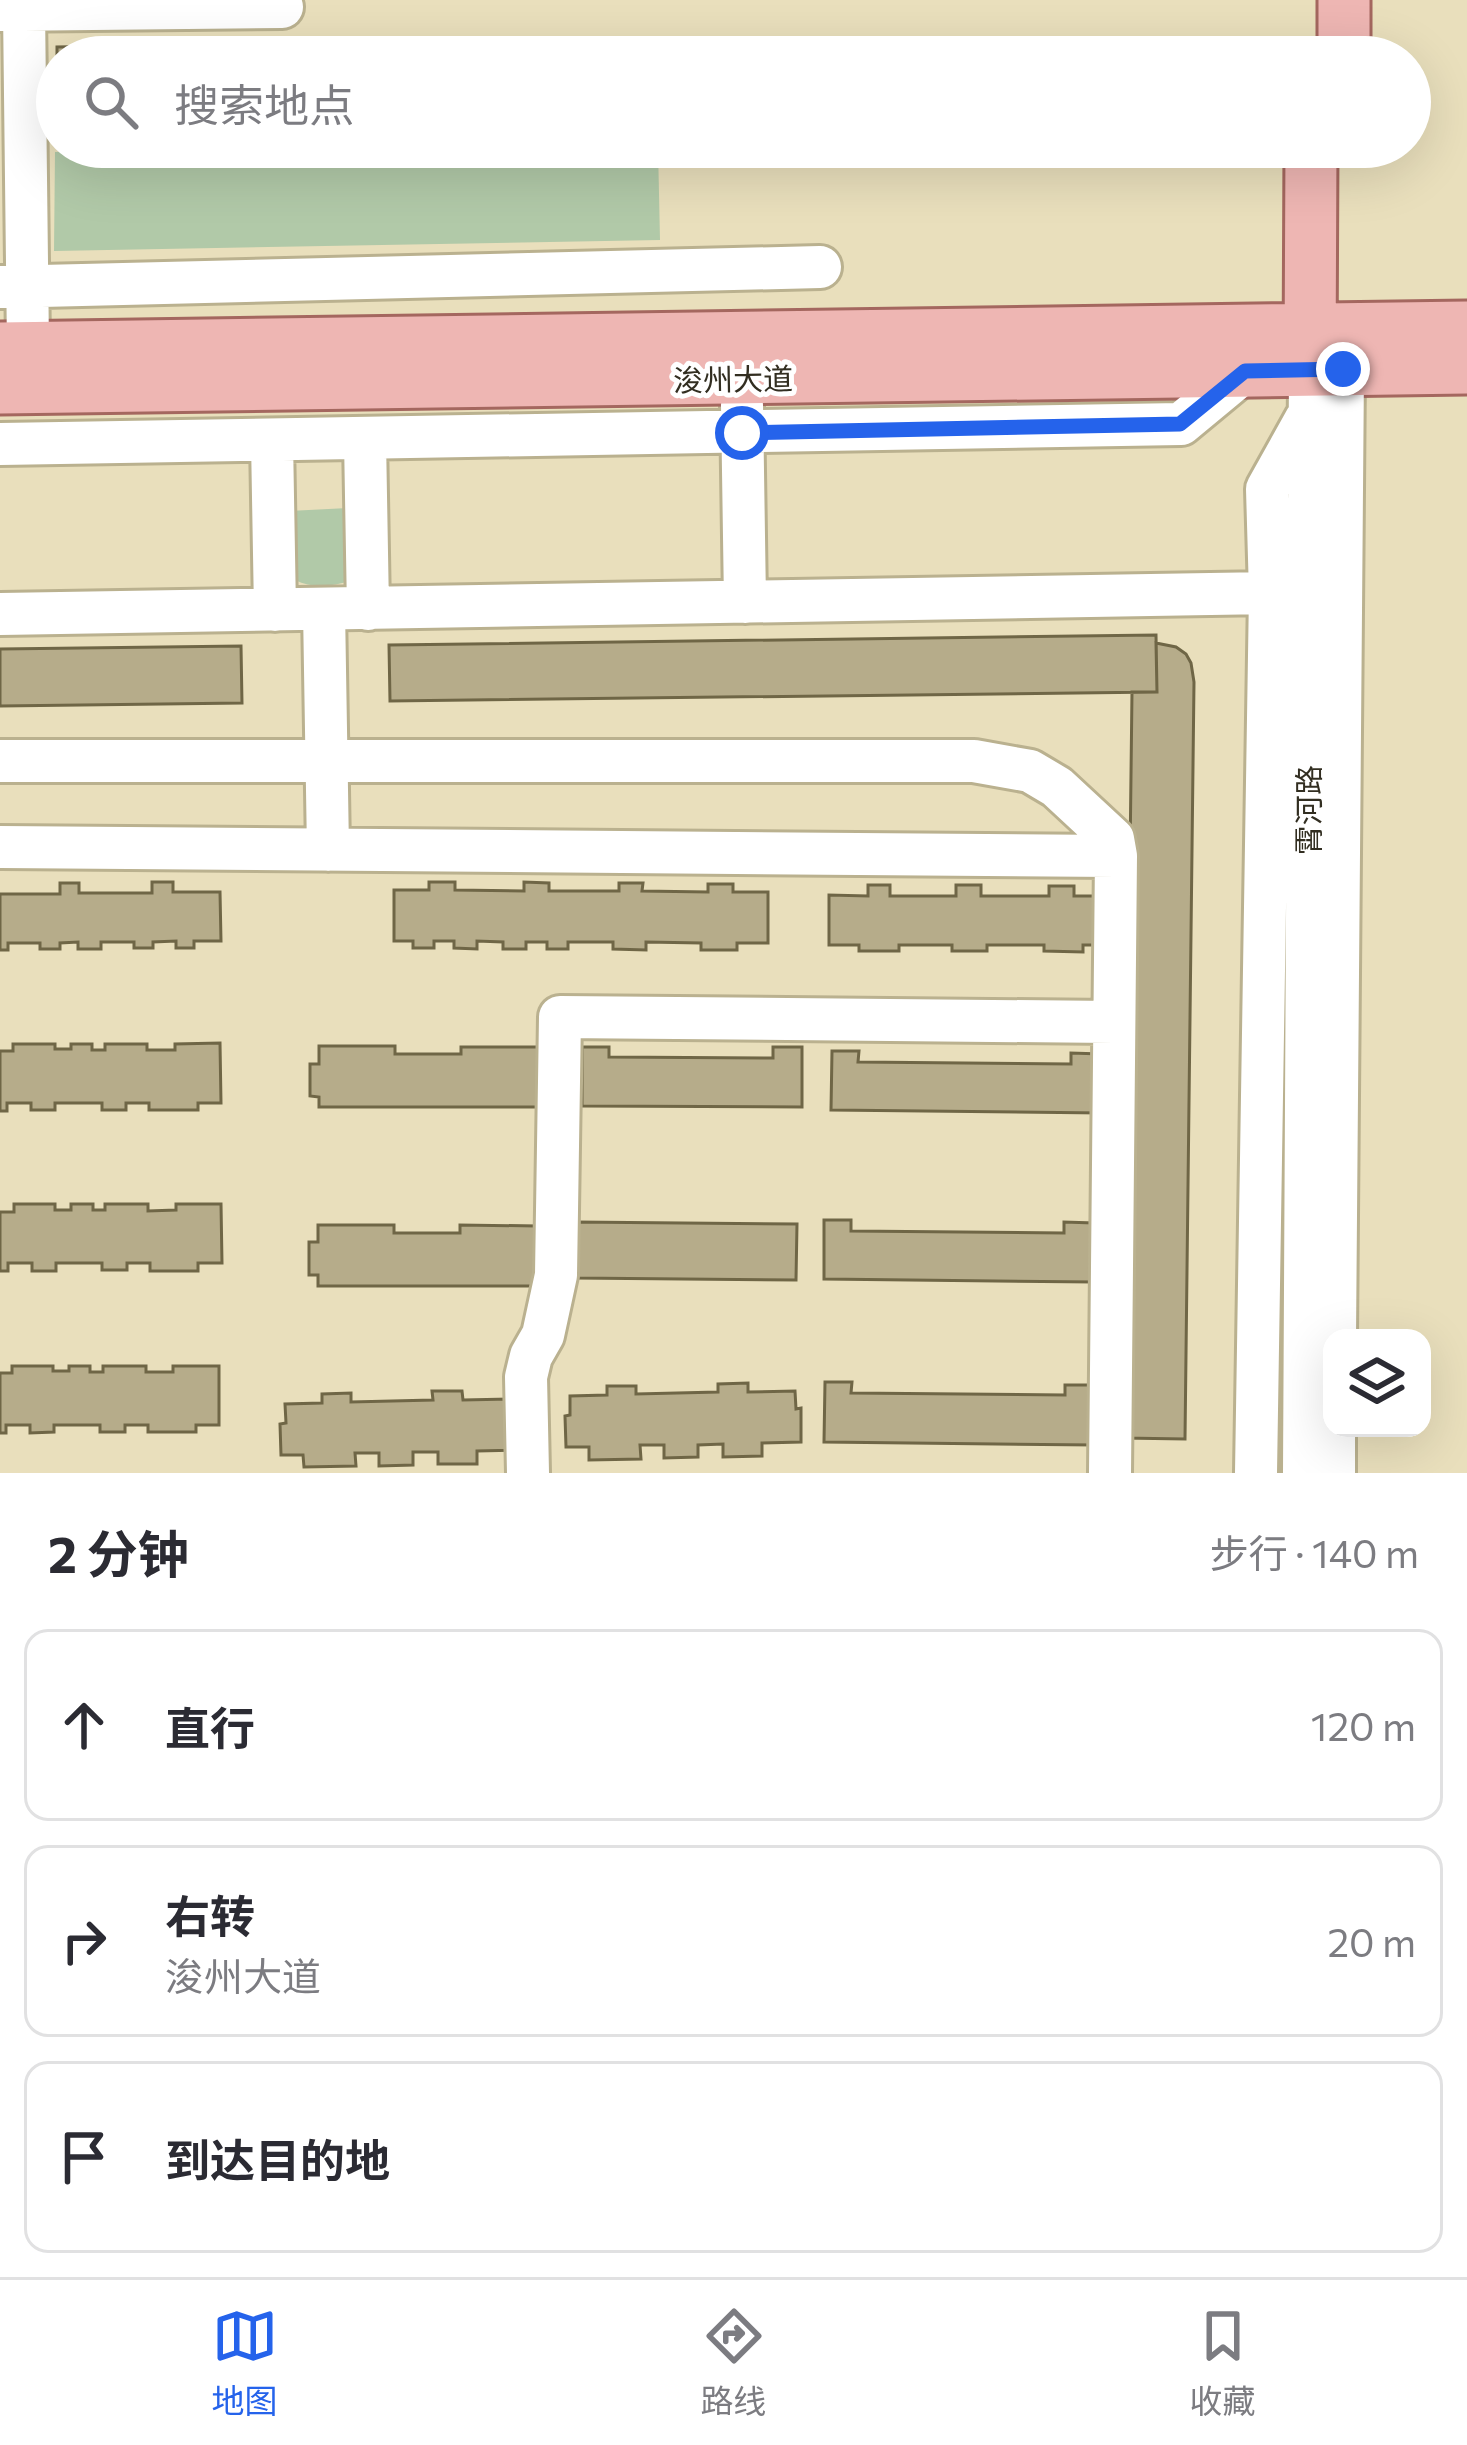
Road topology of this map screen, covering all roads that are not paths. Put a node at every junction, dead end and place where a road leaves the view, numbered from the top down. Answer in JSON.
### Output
{"nodes":[{"id":1,"x":1312,"y":0,"type":"edge"},
{"id":2,"x":1344,"y":0,"type":"edge"},
{"id":3,"x":282,"y":7,"type":"dead end"},
{"id":4,"x":12,"y":9,"type":"edge"},
{"id":5,"x":1311,"y":36,"type":"edge"},
{"id":6,"x":1344,"y":36,"type":"edge"},
{"id":7,"x":13,"y":95,"type":"edge"},
{"id":8,"x":1312,"y":168,"type":"edge"},
{"id":9,"x":1342,"y":168,"type":"edge"},
{"id":10,"x":820,"y":268,"type":"dead end"},
{"id":11,"x":14,"y":287,"type":"edge"},
{"id":12,"x":1467,"y":327,"type":"edge"},
{"id":13,"x":9,"y":361,"type":"edge"},
{"id":14,"x":1323,"y":362,"type":"junction"},
{"id":15,"x":1467,"y":368,"type":"edge"},
{"id":16,"x":1245,"y":371,"type":"junction"},
{"id":17,"x":742,"y":378,"type":"junction"},
{"id":18,"x":742,"y":433,"type":"junction"},
{"id":19,"x":365,"y":439,"type":"junction"},
{"id":20,"x":272,"y":440,"type":"junction"},
{"id":21,"x":0,"y":444,"type":"edge"},
{"id":22,"x":1270,"y":593,"type":"junction"},
{"id":23,"x":745,"y":602,"type":"junction"},
{"id":24,"x":368,"y":608,"type":"junction"},
{"id":25,"x":325,"y":609,"type":"junction"},
{"id":26,"x":275,"y":610,"type":"junction"},
{"id":27,"x":0,"y":614,"type":"edge"},
{"id":28,"x":0,"y":760,"type":"edge"},
{"id":29,"x":327,"y":761,"type":"junction"},
{"id":30,"x":0,"y":847,"type":"edge"},
{"id":31,"x":328,"y":850,"type":"junction"},
{"id":32,"x":1116,"y":856,"type":"junction"},
{"id":33,"x":1114,"y":1022,"type":"junction"},
{"id":34,"x":1335,"y":1329,"type":"edge"},
{"id":35,"x":1334,"y":1437,"type":"edge"},
{"id":36,"x":528,"y":1473,"type":"edge"},
{"id":37,"x":1110,"y":1473,"type":"edge"},
{"id":38,"x":1256,"y":1473,"type":"edge"},
{"id":39,"x":1304,"y":1473,"type":"edge"},
{"id":40,"x":1334,"y":1473,"type":"edge"}],
"edges":[{"from":1,"to":5,"type":"main road"},
{"from":2,"to":6,"type":"main road"},
{"from":3,"to":4,"type":"street"},
{"from":4,"to":7,"type":"street"},
{"from":7,"to":11,"type":"street"},
{"from":8,"to":14,"type":"main road","name":"霄河路"},
{"from":9,"to":14,"type":"main road","name":"霄河路"},
{"from":10,"to":11,"type":"street"},
{"from":11,"to":13,"type":"street"},
{"from":12,"to":14,"type":"main road","name":"浚州大道"},
{"from":13,"to":14,"type":"main road","name":"浚州大道"},
{"from":13,"to":17,"type":"main road","name":"浚州大道"},
{"from":14,"to":15,"type":"main road","name":"浚州大道"},
{"from":14,"to":16,"type":"main road","name":"浚州大道"},
{"from":14,"to":22,"type":"street"},
{"from":14,"to":34,"type":"street","name":"霄河路"},
{"from":14,"to":39,"type":"street","name":"霄河路"},
{"from":16,"to":17,"type":"main road","name":"浚州大道"},
{"from":16,"to":18,"type":"street"},
{"from":17,"to":18,"type":"street"},
{"from":18,"to":19,"type":"street"},
{"from":18,"to":23,"type":"street"},
{"from":19,"to":20,"type":"street"},
{"from":19,"to":24,"type":"street"},
{"from":20,"to":21,"type":"street"},
{"from":20,"to":26,"type":"street"},
{"from":22,"to":23,"type":"street"},
{"from":22,"to":38,"type":"street"},
{"from":23,"to":24,"type":"street"},
{"from":24,"to":25,"type":"street"},
{"from":25,"to":26,"type":"street"},
{"from":25,"to":29,"type":"street"},
{"from":26,"to":27,"type":"street"},
{"from":28,"to":29,"type":"street"},
{"from":29,"to":31,"type":"street"},
{"from":29,"to":32,"type":"street"},
{"from":30,"to":31,"type":"street"},
{"from":31,"to":32,"type":"street"},
{"from":32,"to":33,"type":"street"},
{"from":33,"to":36,"type":"street"},
{"from":33,"to":37,"type":"street"},
{"from":35,"to":40,"type":"street"}]}
